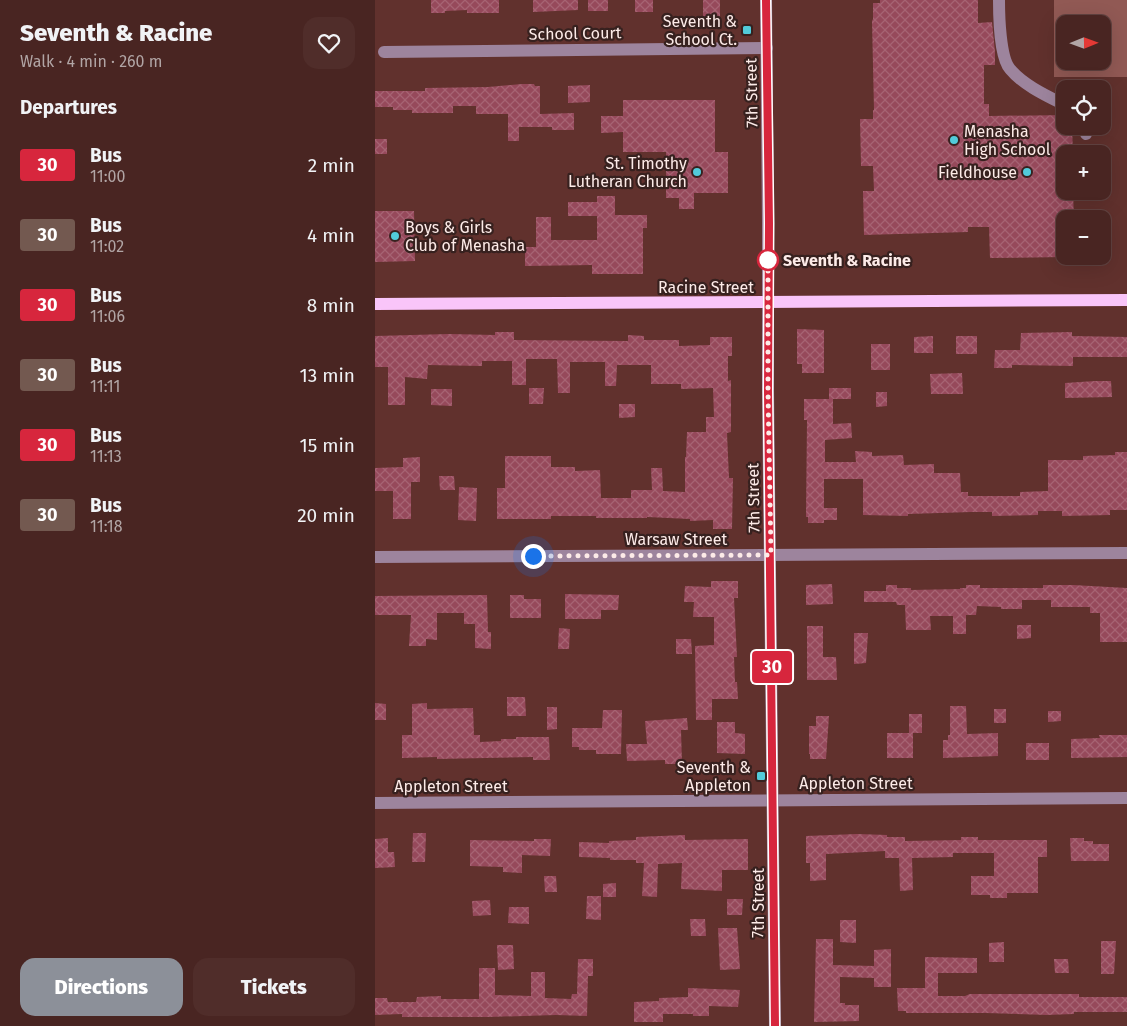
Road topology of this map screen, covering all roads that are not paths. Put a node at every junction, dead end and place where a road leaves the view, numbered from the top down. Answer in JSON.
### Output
{"nodes":[{"id":1,"x":766,"y":0,"type":"edge"},
{"id":2,"x":999,"y":0,"type":"edge"},
{"id":3,"x":767,"y":48,"type":"junction"},
{"id":4,"x":384,"y":52,"type":"dead end"},
{"id":5,"x":1056,"y":100,"type":"edge"},
{"id":6,"x":1127,"y":300,"type":"edge"},
{"id":7,"x":375,"y":304,"type":"edge"},
{"id":8,"x":767,"y":304,"type":"junction"},
{"id":9,"x":1127,"y":553,"type":"edge"},
{"id":10,"x":771,"y":555,"type":"junction"},
{"id":11,"x":375,"y":556,"type":"edge"},
{"id":12,"x":1127,"y":798,"type":"edge"},
{"id":13,"x":773,"y":800,"type":"junction"},
{"id":14,"x":375,"y":802,"type":"edge"},
{"id":15,"x":775,"y":1026,"type":"edge"}],
"edges":[{"from":1,"to":3,"type":"street","name":"7th Street"},
{"from":2,"to":5,"type":"street"},
{"from":3,"to":4,"type":"street","name":"School Court"},
{"from":3,"to":8,"type":"street","name":"7th Street"},
{"from":6,"to":8,"type":"main road","name":"Racine Street"},
{"from":7,"to":8,"type":"main road","name":"Racine Street"},
{"from":8,"to":10,"type":"street","name":"7th Street"},
{"from":9,"to":10,"type":"street","name":"Warsaw Street"},
{"from":10,"to":11,"type":"street","name":"Warsaw Street"},
{"from":10,"to":13,"type":"street","name":"7th Street"},
{"from":12,"to":13,"type":"street","name":"Appleton Street"},
{"from":13,"to":14,"type":"street","name":"Appleton Street"},
{"from":13,"to":15,"type":"street","name":"7th Street"}]}
